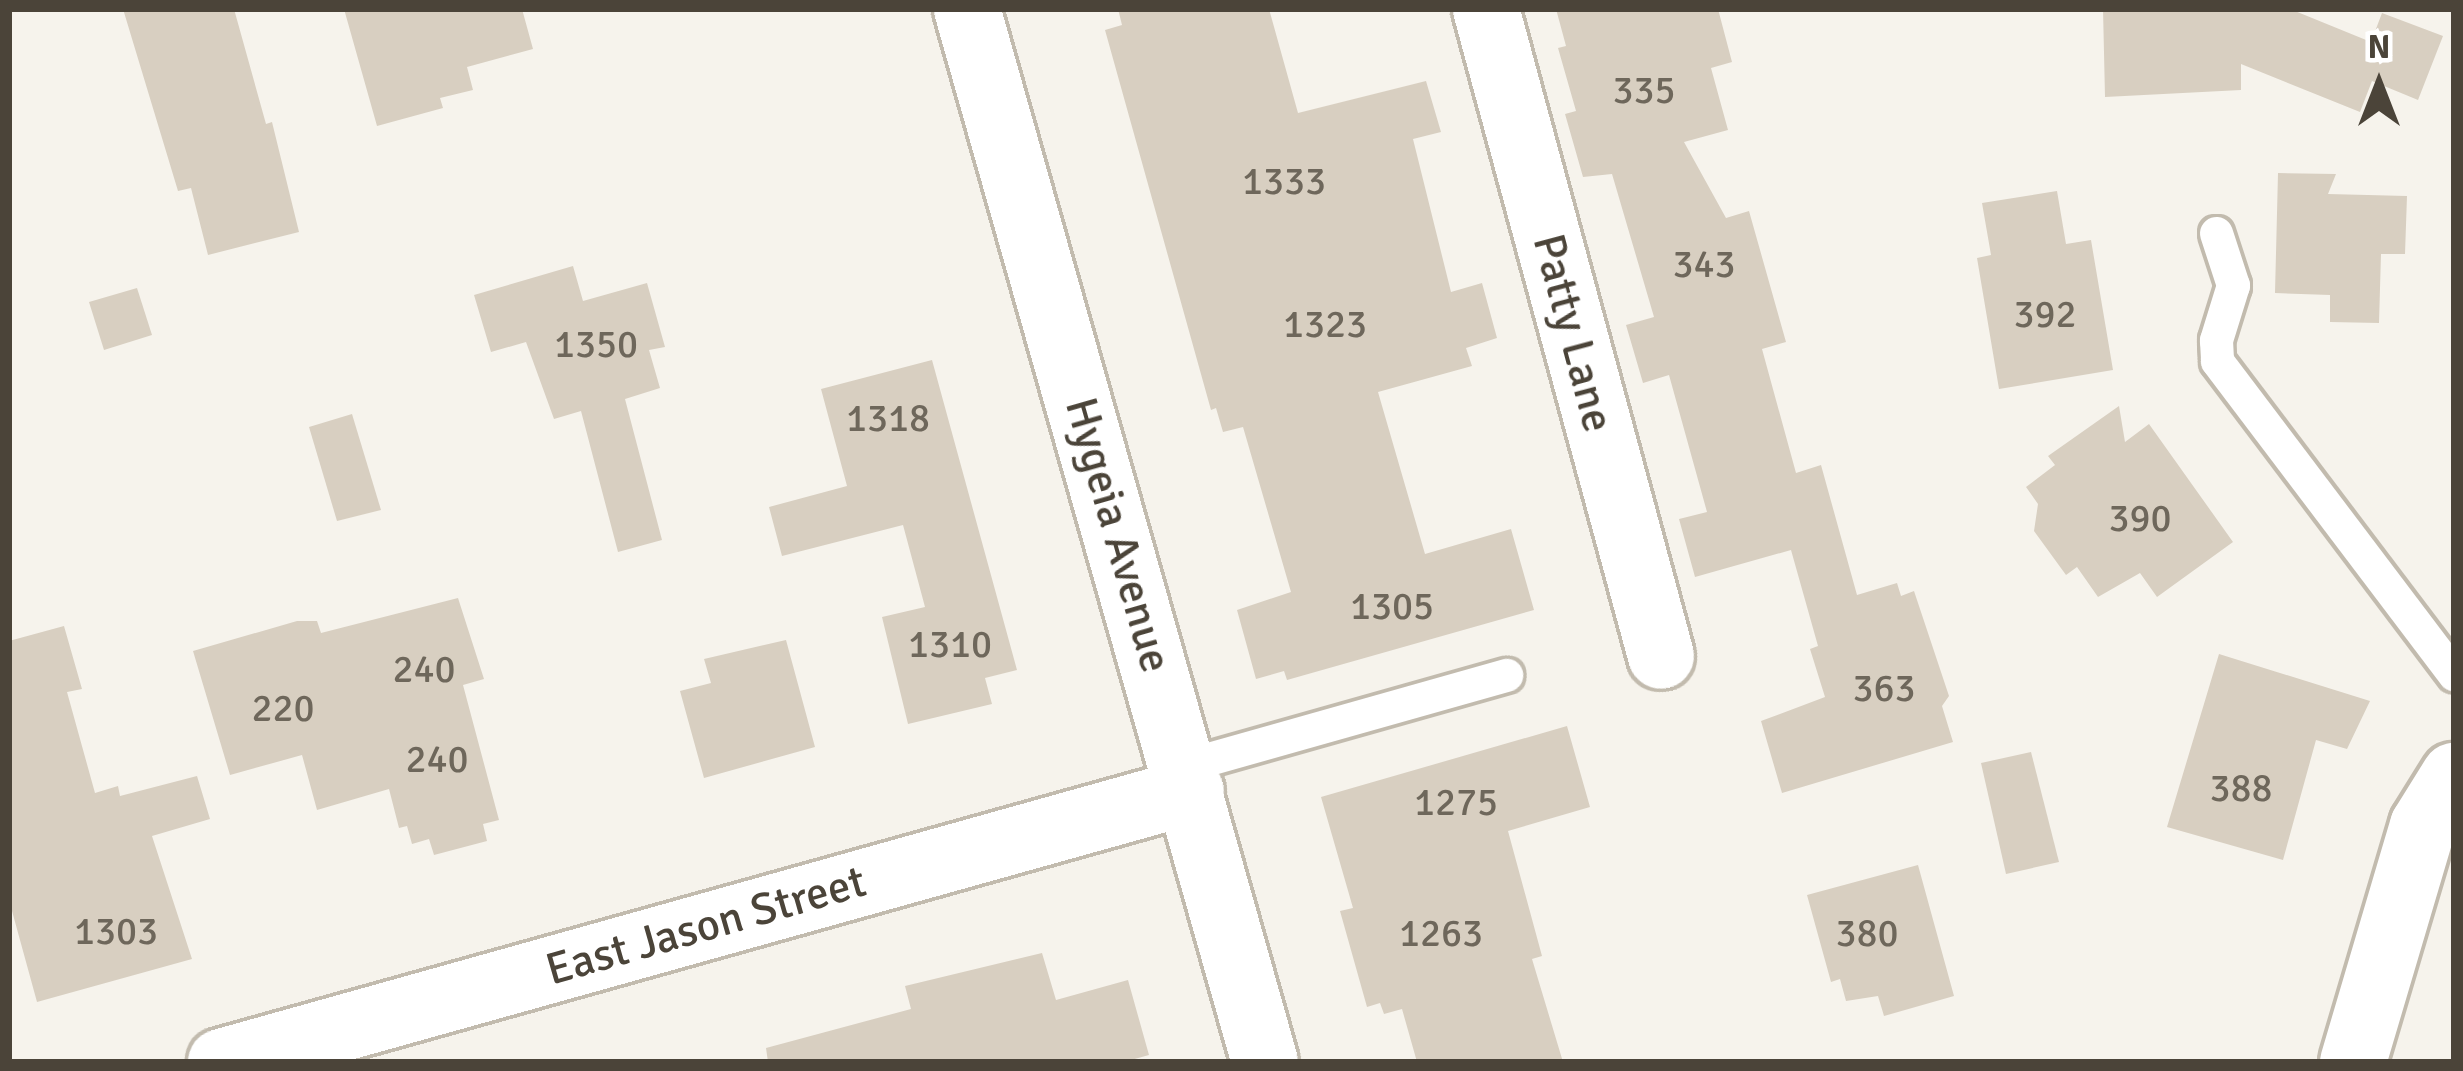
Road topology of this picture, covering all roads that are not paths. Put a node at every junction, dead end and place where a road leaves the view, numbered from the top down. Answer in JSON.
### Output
{"nodes":[{"id":1,"x":967,"y":9,"type":"edge"},
{"id":2,"x":1486,"y":9,"type":"edge"},
{"id":3,"x":2216,"y":232,"type":"dead end"},
{"id":4,"x":1660,"y":656,"type":"dead end"},
{"id":5,"x":2454,"y":674,"type":"edge"},
{"id":6,"x":1506,"y":675,"type":"dead end"},
{"id":7,"x":2454,"y":776,"type":"edge"},
{"id":8,"x":1187,"y":778,"type":"junction"},
{"id":9,"x":221,"y":1062,"type":"edge"},
{"id":10,"x":1265,"y":1062,"type":"edge"},
{"id":11,"x":2353,"y":1062,"type":"edge"}],
"edges":[{"from":1,"to":8,"type":"street","name":"Hygeia Avenue"},
{"from":2,"to":4,"type":"street","name":"Patty Lane"},
{"from":3,"to":5,"type":"lane"},
{"from":6,"to":8,"type":"lane"},
{"from":7,"to":11,"type":"street"},
{"from":8,"to":9,"type":"street","name":"East Jason Street"},
{"from":8,"to":10,"type":"street","name":"Hygeia Avenue"}]}
